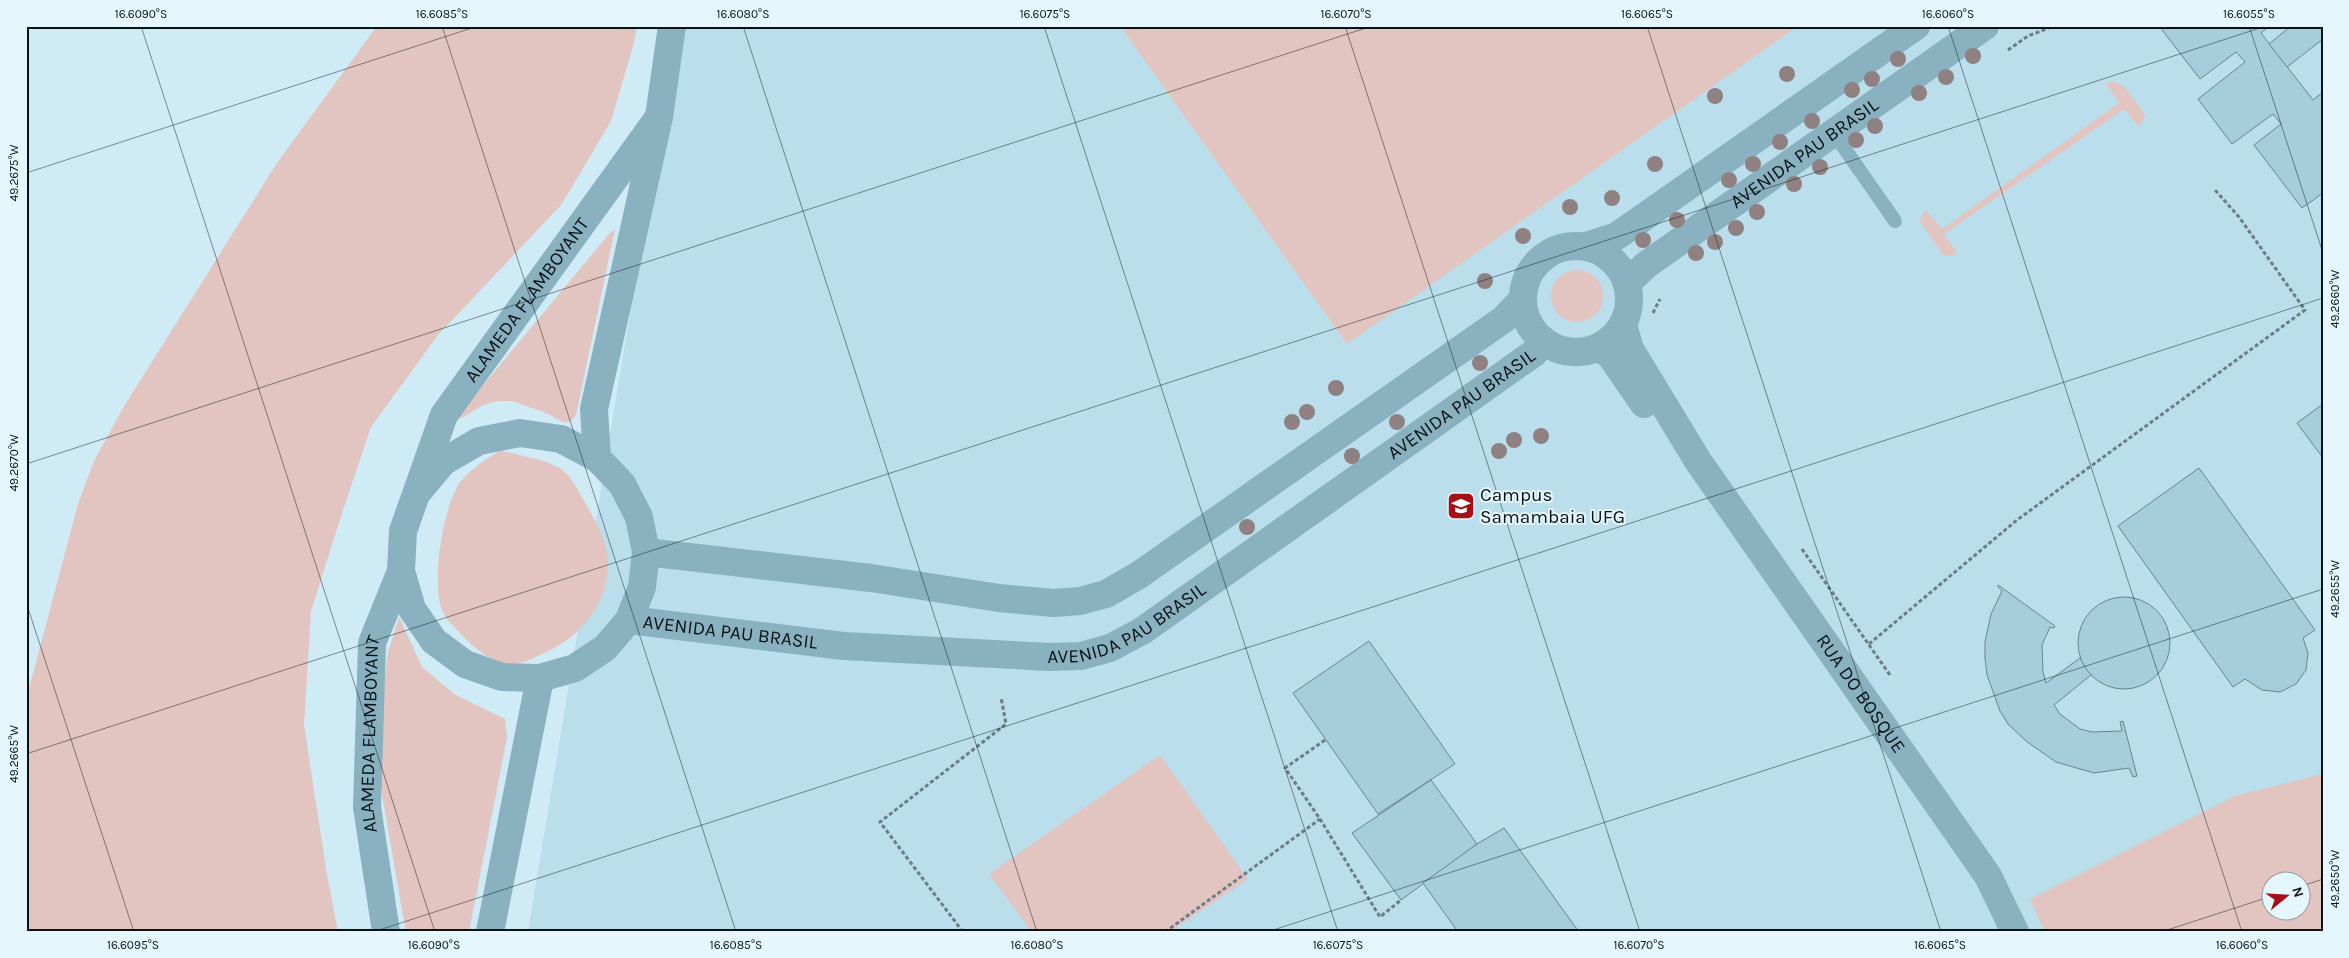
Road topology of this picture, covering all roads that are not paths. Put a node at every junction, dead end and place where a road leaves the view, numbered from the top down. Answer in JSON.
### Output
{"nodes":[{"id":1,"x":672,"y":26,"type":"edge"},
{"id":2,"x":1916,"y":26,"type":"edge"},
{"id":3,"x":1985,"y":26,"type":"edge"},
{"id":4,"x":659,"y":118,"type":"junction"},
{"id":5,"x":1833,"y":132,"type":"junction"},
{"id":6,"x":1895,"y":221,"type":"dead end"},
{"id":7,"x":1586,"y":246,"type":"junction"},
{"id":8,"x":1627,"y":283,"type":"junction"},
{"id":9,"x":1523,"y":299,"type":"junction"},
{"id":10,"x":1623,"y":325,"type":"junction"},
{"id":11,"x":1544,"y":342,"type":"junction"},
{"id":12,"x":1599,"y":348,"type":"junction"},
{"id":13,"x":597,"y":458,"type":"junction"},
{"id":14,"x":1698,"y":461,"type":"junction"},
{"id":15,"x":417,"y":493,"type":"junction"},
{"id":16,"x":646,"y":552,"type":"junction"},
{"id":17,"x":401,"y":571,"type":"junction"},
{"id":18,"x":629,"y":620,"type":"junction"},
{"id":19,"x":540,"y":678,"type":"junction"},
{"id":20,"x":386,"y":932,"type":"edge"},
{"id":21,"x":490,"y":932,"type":"edge"},
{"id":22,"x":2015,"y":932,"type":"edge"}],
"edges":[{"from":1,"to":4,"type":"street","name":"ALAMEDA FLAMBOYANT"},
{"from":2,"to":7,"type":"street"},
{"from":3,"to":5,"type":"street","name":"AVENIDA PAU BRASIL"},
{"from":4,"to":13,"type":"street","name":"ALAMEDA FLAMBOYANT"},
{"from":4,"to":15,"type":"street","name":"ALAMEDA FLAMBOYANT"},
{"from":5,"to":6,"type":"lane"},
{"from":5,"to":8,"type":"street","name":"AVENIDA PAU BRASIL"},
{"from":7,"to":8,"type":"street"},
{"from":7,"to":9,"type":"street"},
{"from":8,"to":10,"type":"street"},
{"from":9,"to":11,"type":"street"},
{"from":9,"to":16,"type":"street","name":"AVENIDA PAU BRASIL"},
{"from":10,"to":12,"type":"street"},
{"from":10,"to":14,"type":"street","name":"RUA DO BOSQUE"},
{"from":11,"to":12,"type":"street"},
{"from":11,"to":18,"type":"street","name":"AVENIDA PAU BRASIL"},
{"from":12,"to":14,"type":"street","name":"RUA DO BOSQUE"},
{"from":13,"to":15,"type":"street"},
{"from":13,"to":16,"type":"street"},
{"from":14,"to":22,"type":"street","name":"RUA DO BOSQUE"},
{"from":15,"to":17,"type":"street","name":"ALAMEDA FLAMBOYANT"},
{"from":16,"to":18,"type":"street"},
{"from":17,"to":19,"type":"street"},
{"from":17,"to":20,"type":"street","name":"ALAMEDA FLAMBOYANT"},
{"from":18,"to":19,"type":"street"},
{"from":19,"to":21,"type":"street"}]}
